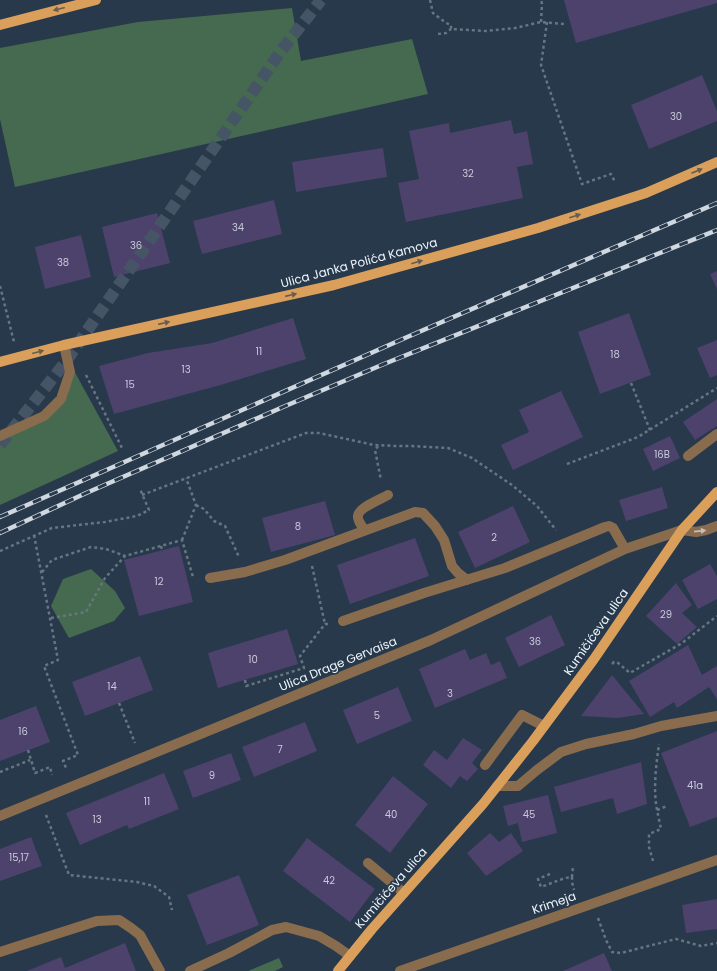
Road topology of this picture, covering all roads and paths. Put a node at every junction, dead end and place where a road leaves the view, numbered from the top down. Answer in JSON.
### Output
{"nodes":[{"id":1,"x":96,"y":0,"type":"edge"},
{"id":2,"x":430,"y":0,"type":"edge"},
{"id":3,"x":541,"y":0,"type":"edge"},
{"id":4,"x":541,"y":22,"type":"junction"},
{"id":5,"x":547,"y":22,"type":"junction"},
{"id":6,"x":564,"y":24,"type":"dead end"},
{"id":7,"x":0,"y":25,"type":"edge"},
{"id":8,"x":451,"y":30,"type":"junction"},
{"id":9,"x":438,"y":34,"type":"dead end"},
{"id":10,"x":717,"y":162,"type":"edge"},
{"id":11,"x":615,"y":182,"type":"dead end"},
{"id":12,"x":0,"y":286,"type":"edge"},
{"id":13,"x":14,"y":342,"type":"dead end"},
{"id":14,"x":64,"y":345,"type":"junction"},
{"id":15,"x":0,"y":362,"type":"edge"},
{"id":16,"x":85,"y":372,"type":"dead end"},
{"id":17,"x":632,"y":382,"type":"dead end"},
{"id":18,"x":717,"y":388,"type":"edge"},
{"id":19,"x":650,"y":430,"type":"junction"},
{"id":20,"x":717,"y":434,"type":"edge"},
{"id":21,"x":0,"y":436,"type":"edge"},
{"id":22,"x":378,"y":446,"type":"junction"},
{"id":23,"x":122,"y":448,"type":"dead end"},
{"id":24,"x":688,"y":456,"type":"dead end"},
{"id":25,"x":567,"y":464,"type":"dead end"},
{"id":26,"x":381,"y":477,"type":"dead end"},
{"id":27,"x":186,"y":478,"type":"junction"},
{"id":28,"x":140,"y":489,"type":"dead end"},
{"id":29,"x":142,"y":495,"type":"junction"},
{"id":30,"x":388,"y":495,"type":"dead end"},
{"id":31,"x":715,"y":498,"type":"edge"},
{"id":32,"x":196,"y":505,"type":"junction"},
{"id":33,"x":717,"y":526,"type":"edge"},
{"id":34,"x":364,"y":530,"type":"junction"},
{"id":35,"x":682,"y":530,"type":"junction"},
{"id":36,"x":34,"y":535,"type":"junction"},
{"id":37,"x":182,"y":540,"type":"junction"},
{"id":38,"x":566,"y":543,"type":"junction"},
{"id":39,"x":161,"y":546,"type":"junction"},
{"id":40,"x":625,"y":549,"type":"junction"},
{"id":41,"x":0,"y":550,"type":"edge"},
{"id":42,"x":162,"y":550,"type":"dead end"},
{"id":43,"x":125,"y":556,"type":"junction"},
{"id":44,"x":241,"y":562,"type":"dead end"},
{"id":45,"x":312,"y":566,"type":"dead end"},
{"id":46,"x":190,"y":567,"type":"dead end"},
{"id":47,"x":42,"y":572,"type":"junction"},
{"id":48,"x":210,"y":578,"type":"dead end"},
{"id":49,"x":467,"y":580,"type":"junction"},
{"id":50,"x":717,"y":616,"type":"edge"},
{"id":51,"x":51,"y":618,"type":"junction"},
{"id":52,"x":343,"y":621,"type":"dead end"},
{"id":53,"x":609,"y":667,"type":"dead end"},
{"id":54,"x":245,"y":680,"type":"dead end"},
{"id":55,"x":119,"y":703,"type":"dead end"},
{"id":56,"x":717,"y":716,"type":"edge"},
{"id":57,"x":544,"y":726,"type":"junction"},
{"id":58,"x":661,"y":726,"type":"junction"},
{"id":59,"x":134,"y":740,"type":"dead end"},
{"id":60,"x":28,"y":750,"type":"dead end"},
{"id":61,"x":30,"y":760,"type":"junction"},
{"id":62,"x":485,"y":765,"type":"dead end"},
{"id":63,"x":67,"y":770,"type":"dead end"},
{"id":64,"x":0,"y":772,"type":"edge"},
{"id":65,"x":52,"y":775,"type":"dead end"},
{"id":66,"x":497,"y":786,"type":"junction"},
{"id":67,"x":667,"y":806,"type":"dead end"},
{"id":68,"x":657,"y":810,"type":"junction"},
{"id":69,"x":46,"y":814,"type":"dead end"},
{"id":70,"x":0,"y":816,"type":"edge"},
{"id":71,"x":717,"y":860,"type":"edge"},
{"id":72,"x":653,"y":861,"type":"dead end"},
{"id":73,"x":368,"y":863,"type":"dead end"},
{"id":74,"x":573,"y":866,"type":"dead end"},
{"id":75,"x":550,"y":874,"type":"dead end"},
{"id":76,"x":572,"y":877,"type":"junction"},
{"id":77,"x":574,"y":890,"type":"dead end"},
{"id":78,"x":404,"y":893,"type":"junction"},
{"id":79,"x":172,"y":910,"type":"dead end"},
{"id":80,"x":598,"y":918,"type":"dead end"},
{"id":81,"x":717,"y":943,"type":"edge"},
{"id":82,"x":0,"y":952,"type":"edge"},
{"id":83,"x":350,"y":956,"type":"junction"},
{"id":84,"x":160,"y":971,"type":"edge"},
{"id":85,"x":190,"y":971,"type":"edge"},
{"id":86,"x":338,"y":971,"type":"edge"},
{"id":87,"x":400,"y":971,"type":"edge"}],
"edges":[{"from":1,"to":7,"type":"main road","one_way":true},
{"from":2,"to":8,"type":"path"},
{"from":3,"to":4,"type":"path"},
{"from":4,"to":5,"type":"path"},
{"from":4,"to":8,"type":"path"},
{"from":5,"to":6,"type":"path"},
{"from":5,"to":11,"type":"path"},
{"from":8,"to":9,"type":"path"},
{"from":14,"to":10,"type":"main road","name":"Ulica Janka Polića Kamova","one_way":true},
{"from":12,"to":13,"type":"path"},
{"from":15,"to":14,"type":"main road","name":"Ulica Janka Polića Kamova","one_way":true},
{"from":14,"to":21,"type":"street"},
{"from":16,"to":23,"type":"path"},
{"from":17,"to":19,"type":"path"},
{"from":18,"to":19,"type":"path"},
{"from":19,"to":25,"type":"path"},
{"from":20,"to":24,"type":"street"},
{"from":22,"to":26,"type":"path"},
{"from":22,"to":27,"type":"path"},
{"from":22,"to":38,"type":"path"},
{"from":27,"to":29,"type":"path"},
{"from":27,"to":32,"type":"path"},
{"from":28,"to":29,"type":"path"},
{"from":29,"to":36,"type":"path"},
{"from":30,"to":34,"type":"street"},
{"from":31,"to":35,"type":"main road","name":"Kumičićeva ulica"},
{"from":32,"to":37,"type":"path"},
{"from":32,"to":44,"type":"path"},
{"from":35,"to":33,"type":"street","one_way":true},
{"from":34,"to":48,"type":"street"},
{"from":34,"to":49,"type":"street"},
{"from":35,"to":40,"type":"street","name":"Ulica Drage Gervaisa"},
{"from":35,"to":57,"type":"main road","name":"Kumičićeva ulica"},
{"from":36,"to":41,"type":"path"},
{"from":36,"to":47,"type":"path"},
{"from":37,"to":39,"type":"path"},
{"from":37,"to":46,"type":"path"},
{"from":38,"to":40,"type":"street"},
{"from":38,"to":49,"type":"street"},
{"from":39,"to":42,"type":"path"},
{"from":39,"to":43,"type":"path"},
{"from":40,"to":70,"type":"street","name":"Ulica Drage Gervaisa"},
{"from":43,"to":47,"type":"path"},
{"from":43,"to":51,"type":"path"},
{"from":45,"to":54,"type":"path"},
{"from":47,"to":51,"type":"path"},
{"from":49,"to":52,"type":"street"},
{"from":50,"to":53,"type":"path"},
{"from":51,"to":63,"type":"path"},
{"from":55,"to":59,"type":"path"},
{"from":56,"to":58,"type":"street"},
{"from":57,"to":62,"type":"street"},
{"from":57,"to":66,"type":"main road","name":"Kumičićeva ulica"},
{"from":58,"to":66,"type":"street"},
{"from":58,"to":68,"type":"path"},
{"from":60,"to":61,"type":"path"},
{"from":61,"to":64,"type":"path"},
{"from":61,"to":65,"type":"path"},
{"from":66,"to":78,"type":"main road","name":"Kumičićeva ulica"},
{"from":67,"to":68,"type":"path"},
{"from":68,"to":72,"type":"path"},
{"from":69,"to":79,"type":"path"},
{"from":71,"to":87,"type":"street","name":"Krimeja"},
{"from":73,"to":78,"type":"street"},
{"from":74,"to":76,"type":"path"},
{"from":75,"to":76,"type":"path"},
{"from":76,"to":77,"type":"path"},
{"from":78,"to":83,"type":"main road","name":"Kumičićeva ulica"},
{"from":80,"to":81,"type":"path"},
{"from":82,"to":84,"type":"street"},
{"from":83,"to":85,"type":"street"},
{"from":83,"to":86,"type":"main road","name":"Kumičićeva ulica"}]}
